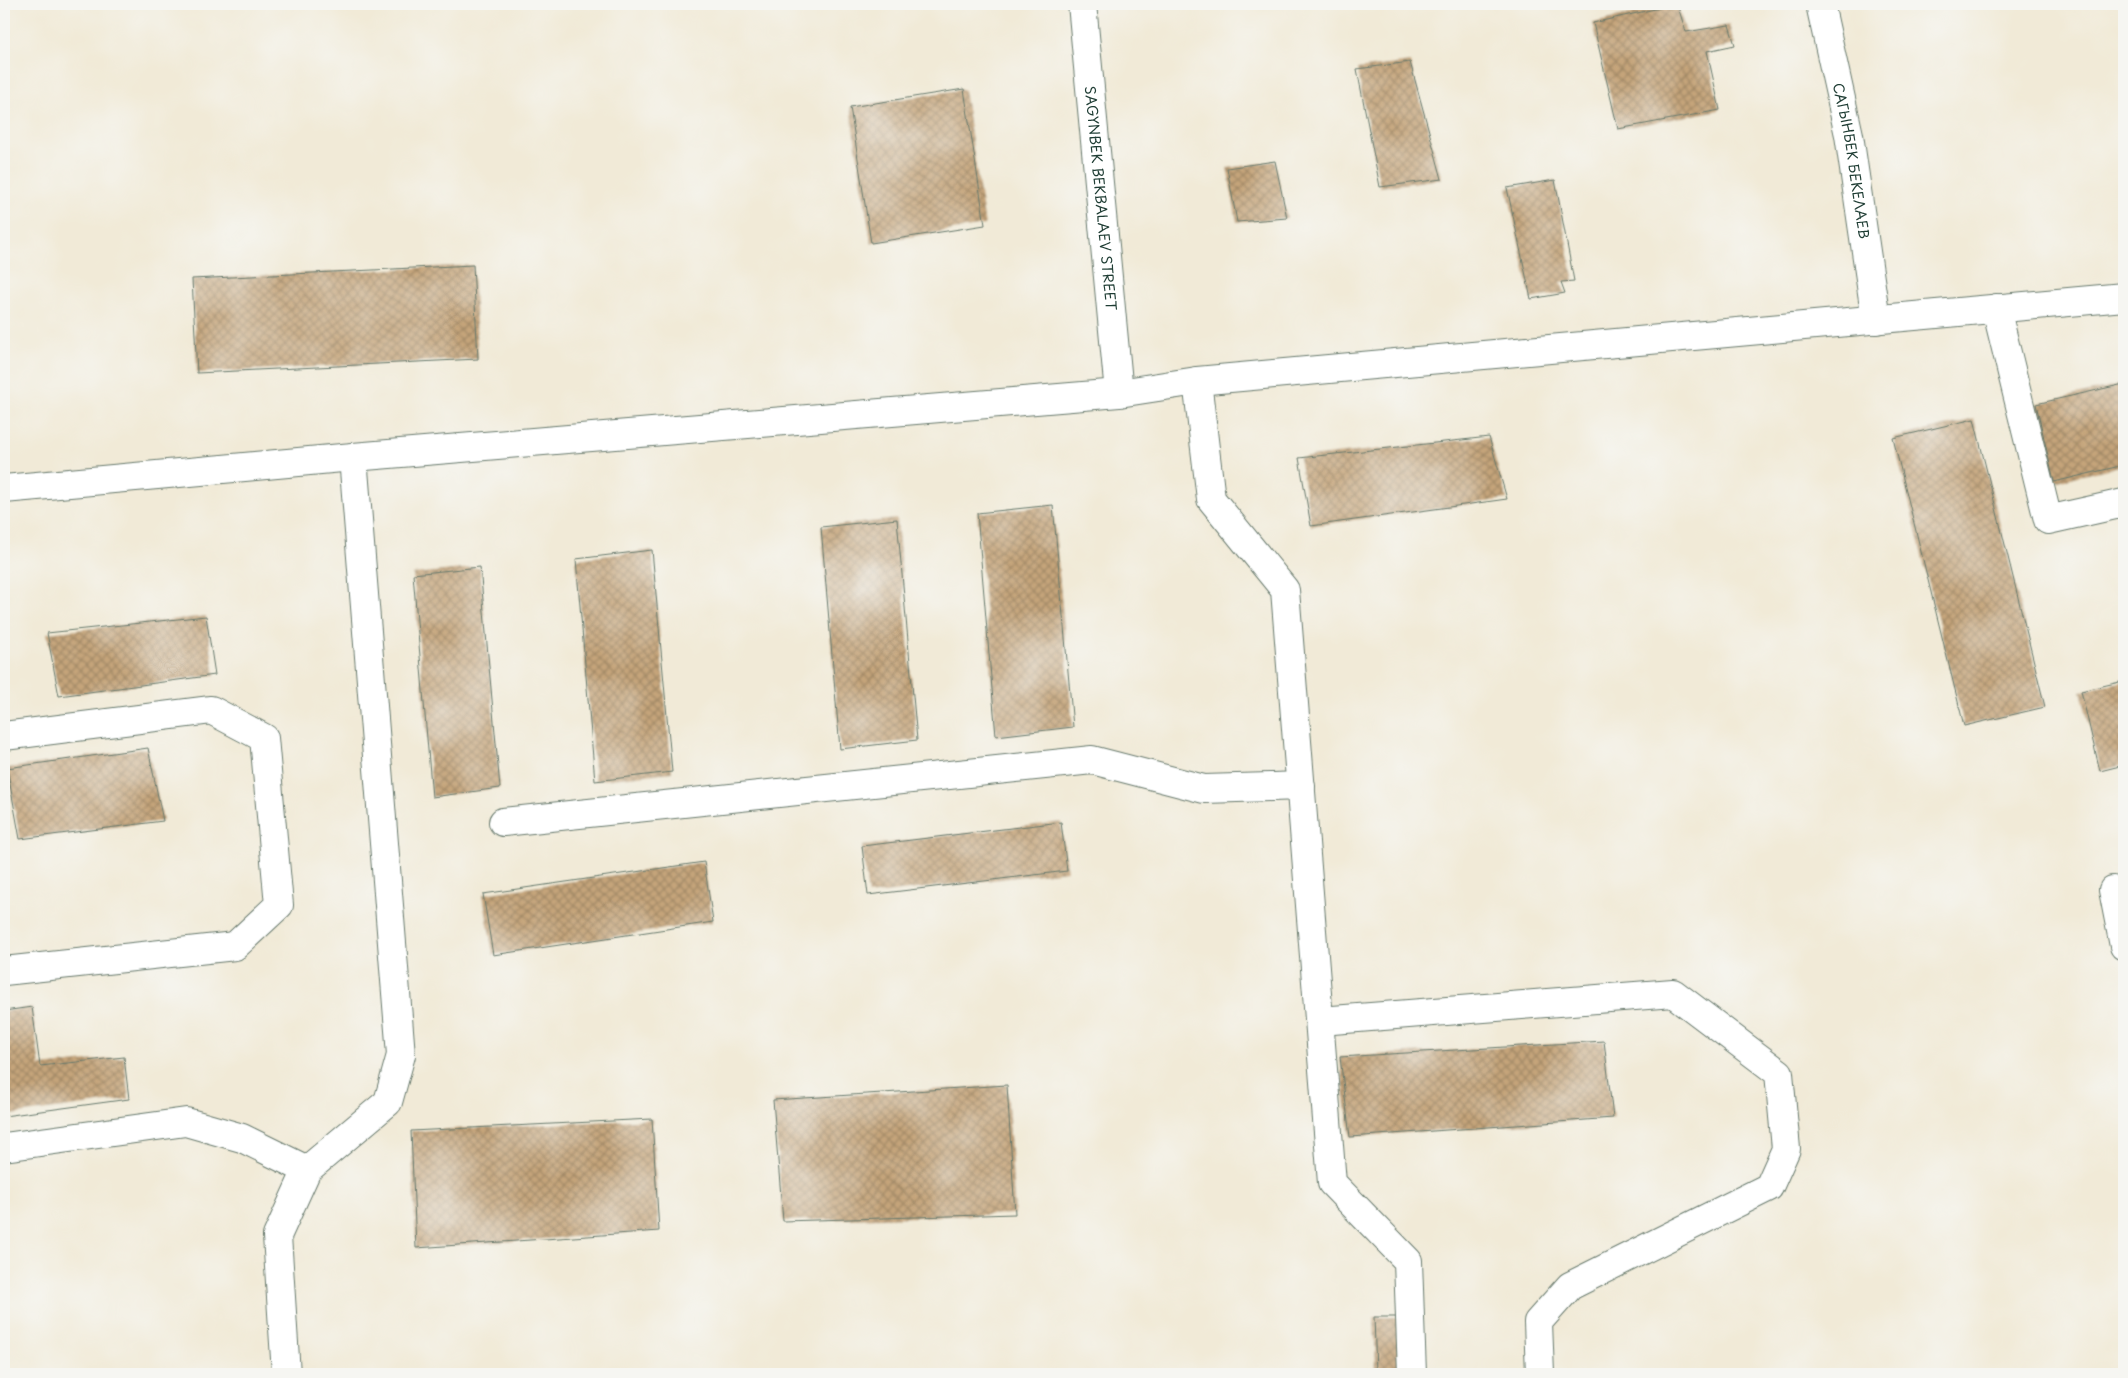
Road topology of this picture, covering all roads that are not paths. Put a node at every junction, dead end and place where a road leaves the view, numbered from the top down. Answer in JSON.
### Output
{"nodes":[{"id":1,"x":1082,"y":4,"type":"edge"},
{"id":2,"x":1820,"y":4,"type":"edge"},
{"id":3,"x":2124,"y":297,"type":"edge"},
{"id":4,"x":1996,"y":308,"type":"junction"},
{"id":5,"x":1876,"y":320,"type":"junction"},
{"id":6,"x":1197,"y":381,"type":"junction"},
{"id":7,"x":1119,"y":392,"type":"junction"},
{"id":8,"x":353,"y":457,"type":"junction"},
{"id":9,"x":4,"y":489,"type":"edge"},
{"id":10,"x":2124,"y":504,"type":"edge"},
{"id":11,"x":4,"y":736,"type":"edge"},
{"id":12,"x":1301,"y":786,"type":"junction"},
{"id":13,"x":503,"y":822,"type":"dead end"},
{"id":14,"x":2113,"y":890,"type":"dead end"},
{"id":15,"x":2124,"y":946,"type":"edge"},
{"id":16,"x":4,"y":971,"type":"edge"},
{"id":17,"x":1320,"y":1021,"type":"junction"},
{"id":18,"x":4,"y":1148,"type":"edge"},
{"id":19,"x":308,"y":1170,"type":"junction"},
{"id":20,"x":286,"y":1374,"type":"edge"},
{"id":21,"x":1412,"y":1374,"type":"edge"},
{"id":22,"x":1540,"y":1374,"type":"edge"}],
"edges":[{"from":1,"to":7,"type":"street","name":"SAGYNBEK BEKBALAEV STREET"},
{"from":2,"to":5,"type":"street","name":"САГЫНБЕК БЕКЕЛАЕВ"},
{"from":3,"to":4,"type":"street"},
{"from":4,"to":5,"type":"street"},
{"from":4,"to":10,"type":"street"},
{"from":5,"to":6,"type":"street"},
{"from":6,"to":7,"type":"street"},
{"from":6,"to":12,"type":"street"},
{"from":7,"to":8,"type":"street"},
{"from":8,"to":9,"type":"street"},
{"from":8,"to":19,"type":"street"},
{"from":11,"to":16,"type":"street"},
{"from":12,"to":13,"type":"street"},
{"from":12,"to":17,"type":"street"},
{"from":14,"to":15,"type":"street"},
{"from":17,"to":21,"type":"street"},
{"from":17,"to":22,"type":"street"},
{"from":18,"to":19,"type":"street"},
{"from":19,"to":20,"type":"street"}]}
